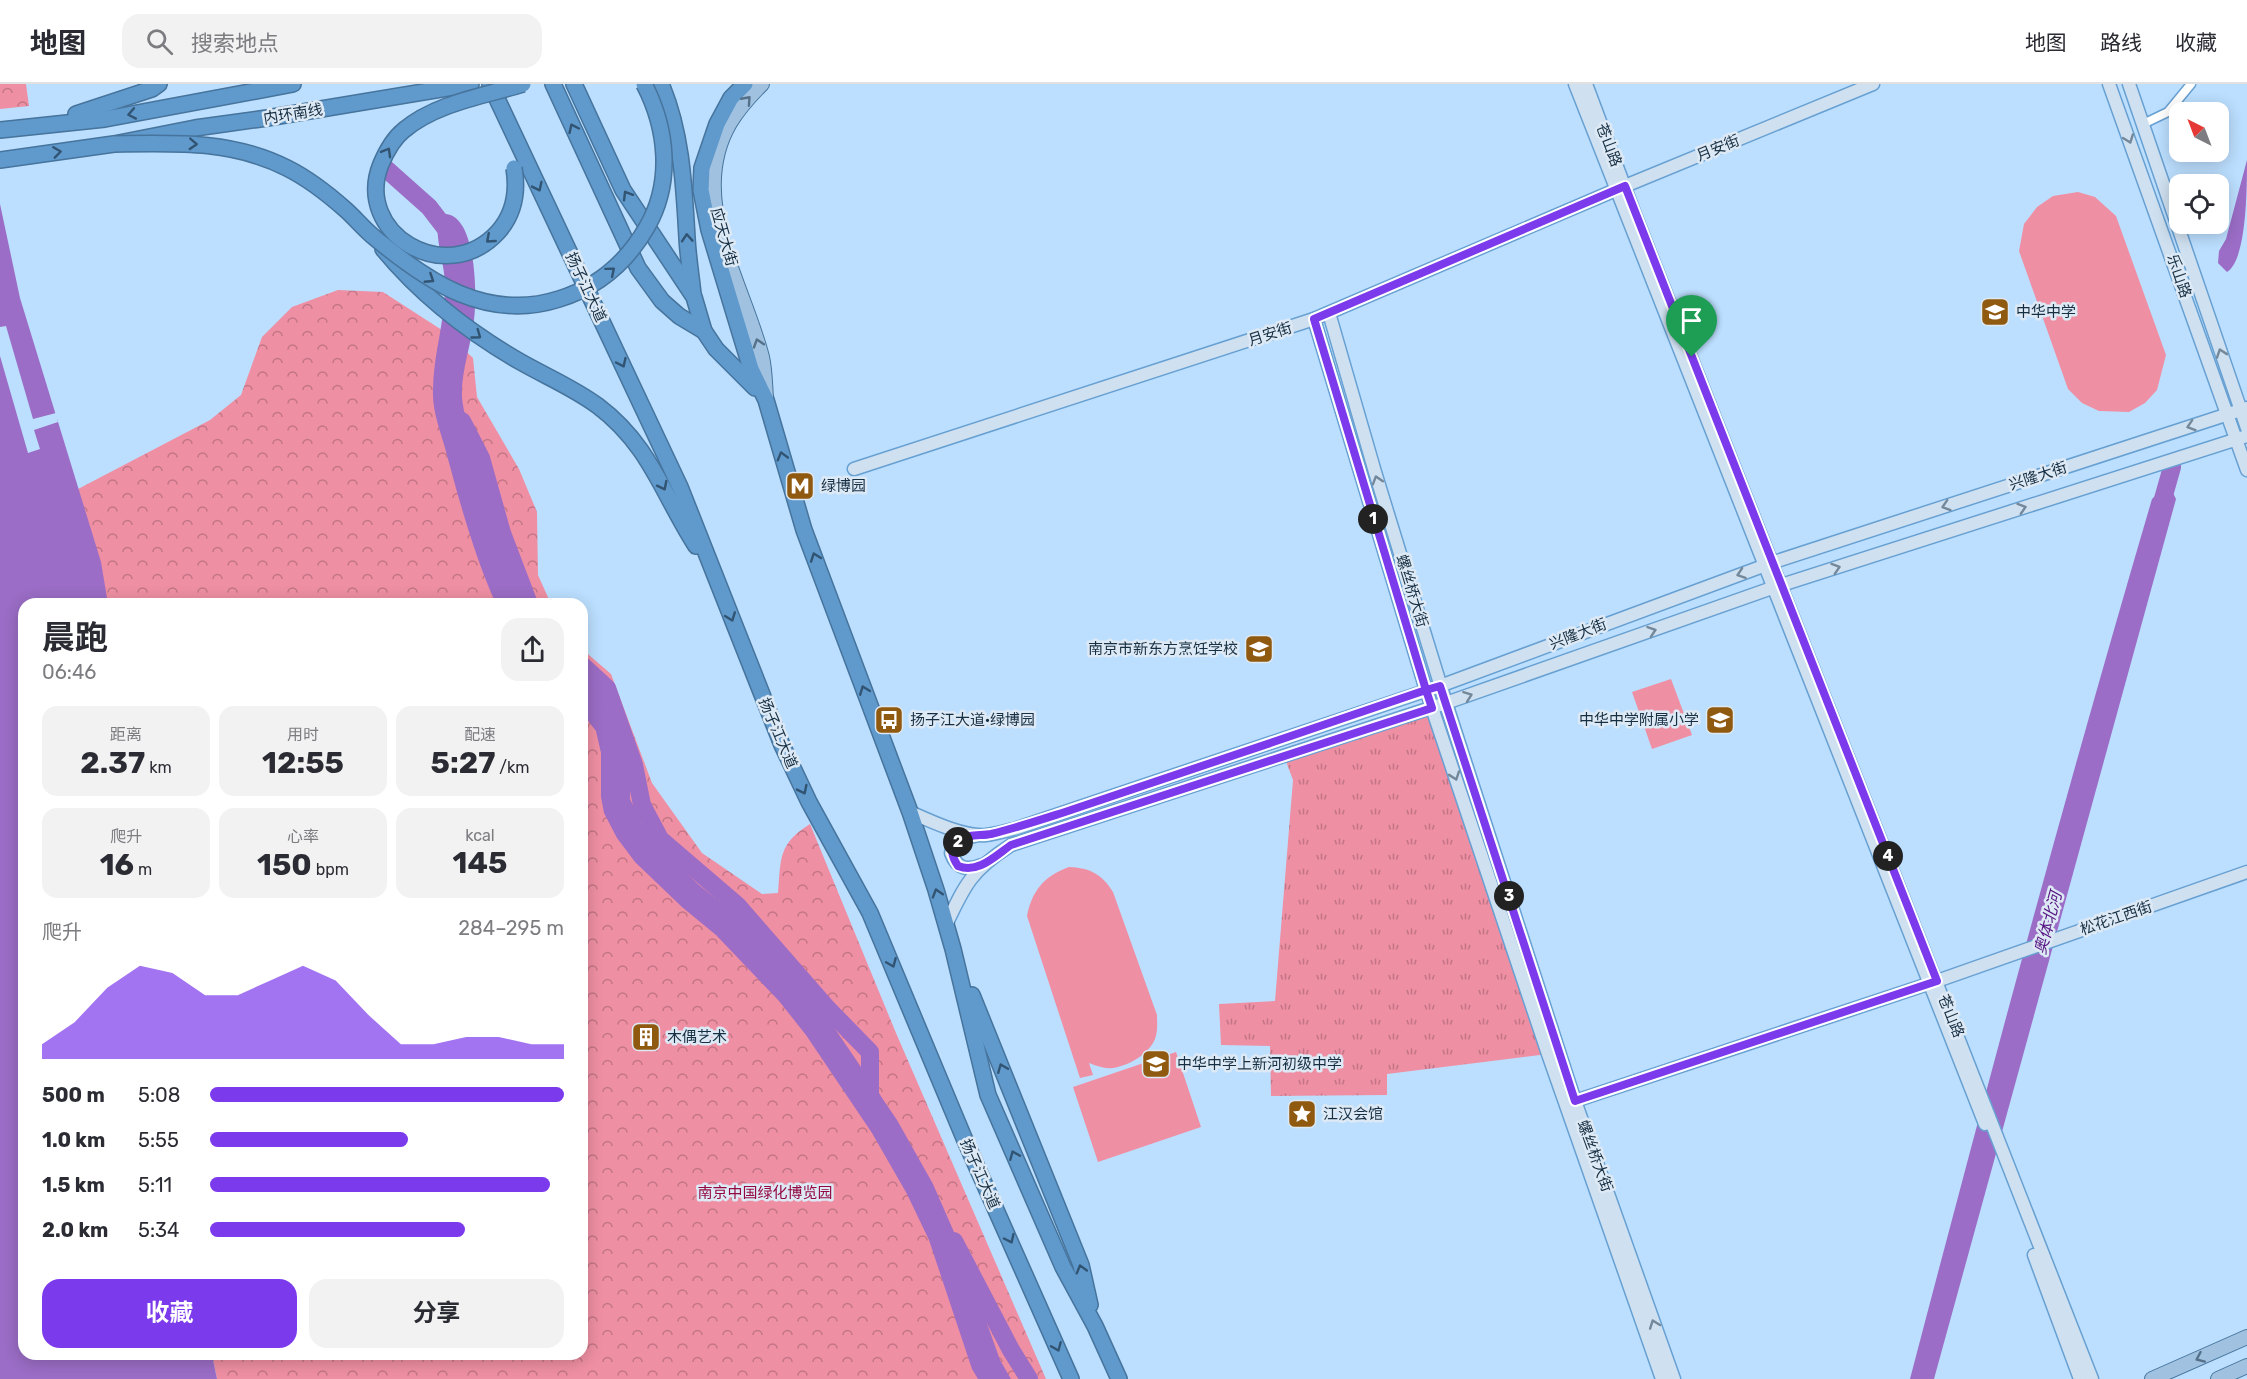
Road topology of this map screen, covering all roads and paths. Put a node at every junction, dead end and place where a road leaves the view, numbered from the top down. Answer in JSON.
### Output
{"nodes":[{"id":1,"x":159,"y":84,"type":"edge"},
{"id":2,"x":293,"y":84,"type":"edge"},
{"id":3,"x":471,"y":84,"type":"edge"},
{"id":4,"x":490,"y":84,"type":"edge"},
{"id":5,"x":523,"y":84,"type":"edge"},
{"id":6,"x":553,"y":84,"type":"edge"},
{"id":7,"x":574,"y":84,"type":"edge"},
{"id":8,"x":644,"y":84,"type":"edge"},
{"id":9,"x":662,"y":84,"type":"edge"},
{"id":10,"x":745,"y":84,"type":"edge"},
{"id":11,"x":762,"y":84,"type":"edge"},
{"id":12,"x":1575,"y":84,"type":"edge"},
{"id":13,"x":1586,"y":84,"type":"edge"},
{"id":14,"x":1873,"y":84,"type":"edge"},
{"id":15,"x":2109,"y":84,"type":"edge"},
{"id":16,"x":2129,"y":84,"type":"edge"},
{"id":17,"x":2191,"y":84,"type":"edge"},
{"id":18,"x":2143,"y":124,"type":"junction"},
{"id":19,"x":45,"y":125,"type":"junction"},
{"id":20,"x":0,"y":130,"type":"edge"},
{"id":21,"x":513,"y":134,"type":"junction"},
{"id":22,"x":114,"y":144,"type":"junction"},
{"id":23,"x":0,"y":160,"type":"edge"},
{"id":24,"x":1620,"y":189,"type":"junction"},
{"id":25,"x":374,"y":237,"type":"junction"},
{"id":26,"x":693,"y":297,"type":"junction"},
{"id":27,"x":1329,"y":313,"type":"junction"},
{"id":28,"x":1314,"y":319,"type":"junction"},
{"id":29,"x":704,"y":331,"type":"junction"},
{"id":30,"x":766,"y":400,"type":"junction"},
{"id":31,"x":2244,"y":410,"type":"edge"},
{"id":32,"x":2228,"y":414,"type":"junction"},
{"id":33,"x":2247,"y":428,"type":"edge"},
{"id":34,"x":2241,"y":437,"type":"edge"},
{"id":35,"x":854,"y":469,"type":"dead end"},
{"id":36,"x":2247,"y":470,"type":"edge"},
{"id":37,"x":1768,"y":564,"type":"junction"},
{"id":38,"x":715,"y":576,"type":"junction"},
{"id":39,"x":1777,"y":586,"type":"junction"},
{"id":40,"x":1440,"y":686,"type":"junction"},
{"id":41,"x":1426,"y":690,"type":"junction"},
{"id":42,"x":1446,"y":704,"type":"junction"},
{"id":43,"x":1432,"y":708,"type":"junction"},
{"id":44,"x":910,"y":812,"type":"junction"},
{"id":45,"x":985,"y":836,"type":"junction"},
{"id":46,"x":982,"y":865,"type":"junction"},
{"id":47,"x":2247,"y":872,"type":"edge"},
{"id":48,"x":946,"y":925,"type":"junction"},
{"id":49,"x":953,"y":949,"type":"junction"},
{"id":50,"x":1932,"y":982,"type":"junction"},
{"id":51,"x":1575,"y":1101,"type":"junction"},
{"id":52,"x":1998,"y":1148,"type":"junction"},
{"id":53,"x":1095,"y":1326,"type":"junction"},
{"id":54,"x":2247,"y":1337,"type":"edge"},
{"id":55,"x":2247,"y":1366,"type":"edge"},
{"id":56,"x":1071,"y":1379,"type":"edge"},
{"id":57,"x":1119,"y":1379,"type":"edge"},
{"id":58,"x":1662,"y":1379,"type":"edge"},
{"id":59,"x":1674,"y":1379,"type":"edge"},
{"id":60,"x":2080,"y":1379,"type":"edge"},
{"id":61,"x":2092,"y":1379,"type":"edge"},
{"id":62,"x":2152,"y":1379,"type":"edge"},
{"id":63,"x":2218,"y":1379,"type":"edge"}],
"edges":[{"from":1,"to":19,"type":"highway"},
{"from":2,"to":19,"type":"highway","name":"内环南线","one_way":true},
{"from":3,"to":22,"type":"highway","name":"内环南线","bridge":true},
{"from":4,"to":21,"type":"highway","name":"扬子江大道"},
{"from":21,"to":5,"type":"highway","one_way":true,"bridge":true},
{"from":29,"to":6,"type":"highway","one_way":true},
{"from":26,"to":7,"type":"highway","one_way":true},
{"from":25,"to":8,"type":"highway","one_way":true,"bridge":true},
{"from":26,"to":9,"type":"highway","one_way":true},
{"from":10,"to":30,"type":"highway"},
{"from":30,"to":11,"type":"main road","name":"应天大街","one_way":true},
{"from":12,"to":24,"type":"street","name":"苍山路"},
{"from":13,"to":24,"type":"street","name":"苍山路"},
{"from":14,"to":24,"type":"street","name":"月安街"},
{"from":15,"to":32,"type":"street","name":"乐山路","one_way":true},
{"from":16,"to":18,"type":"street","name":"乐山路"},
{"from":17,"to":18,"type":"street"},
{"from":31,"to":18,"type":"street","name":"乐山路","one_way":true},
{"from":19,"to":20,"type":"highway"},
{"from":21,"to":38,"type":"highway","name":"扬子江大道","one_way":true},
{"from":23,"to":22,"type":"highway","one_way":true},
{"from":22,"to":25,"type":"highway","one_way":true,"bridge":true},
{"from":24,"to":27,"type":"street","name":"月安街"},
{"from":24,"to":37,"type":"street","name":"苍山路"},
{"from":25,"to":38,"type":"highway","one_way":true,"bridge":true},
{"from":26,"to":29,"type":"highway"},
{"from":27,"to":28,"type":"street","name":"月安街"},
{"from":40,"to":27,"type":"street","name":"螺丝桥大街","one_way":true},
{"from":28,"to":35,"type":"street","name":"月安街"},
{"from":28,"to":41,"type":"street","name":"螺丝桥大街"},
{"from":29,"to":30,"type":"highway"},
{"from":44,"to":30,"type":"highway","one_way":true},
{"from":31,"to":32,"type":"street","name":"兴隆大街"},
{"from":31,"to":33,"type":"street","name":"乐山路"},
{"from":32,"to":34,"type":"street","name":"乐山路"},
{"from":32,"to":37,"type":"street","name":"兴隆大街","one_way":true},
{"from":34,"to":36,"type":"street","name":"乐山路"},
{"from":39,"to":34,"type":"street","name":"兴隆大街","one_way":true},
{"from":37,"to":39,"type":"street","name":"苍山路"},
{"from":37,"to":40,"type":"street","name":"兴隆大街","one_way":true},
{"from":38,"to":56,"type":"highway","name":"扬子江大道","one_way":true},
{"from":42,"to":39,"type":"street","name":"兴隆大街","one_way":true},
{"from":39,"to":50,"type":"street","name":"苍山路"},
{"from":40,"to":41,"type":"street","name":"兴隆大街"},
{"from":40,"to":42,"type":"street","name":"螺丝桥大街"},
{"from":41,"to":43,"type":"street","name":"螺丝桥大街"},
{"from":41,"to":45,"type":"street","name":"兴隆大街"},
{"from":42,"to":43,"type":"street","name":"兴隆大街"},
{"from":42,"to":51,"type":"street","name":"螺丝桥大街"},
{"from":43,"to":46,"type":"street","name":"兴隆大街"},
{"from":43,"to":58,"type":"street","name":"螺丝桥大街","one_way":true},
{"from":44,"to":45,"type":"street","name":"兴隆大街"},
{"from":48,"to":44,"type":"highway","one_way":true},
{"from":45,"to":46,"type":"street"},
{"from":46,"to":48,"type":"street","name":"兴隆大街"},
{"from":47,"to":50,"type":"street","name":"松花江西街"},
{"from":48,"to":49,"type":"highway"},
{"from":53,"to":49,"type":"highway","one_way":true},
{"from":53,"to":49,"type":"highway","one_way":true},
{"from":50,"to":51,"type":"street","name":"松花江西街"},
{"from":50,"to":52,"type":"street","name":"苍山路"},
{"from":59,"to":51,"type":"street","name":"螺丝桥大街","one_way":true},
{"from":52,"to":60,"type":"street","name":"苍山路"},
{"from":52,"to":61,"type":"street","name":"苍山路"},
{"from":53,"to":57,"type":"highway"},
{"from":54,"to":62,"type":"main road","one_way":true},
{"from":55,"to":63,"type":"main road"}]}
